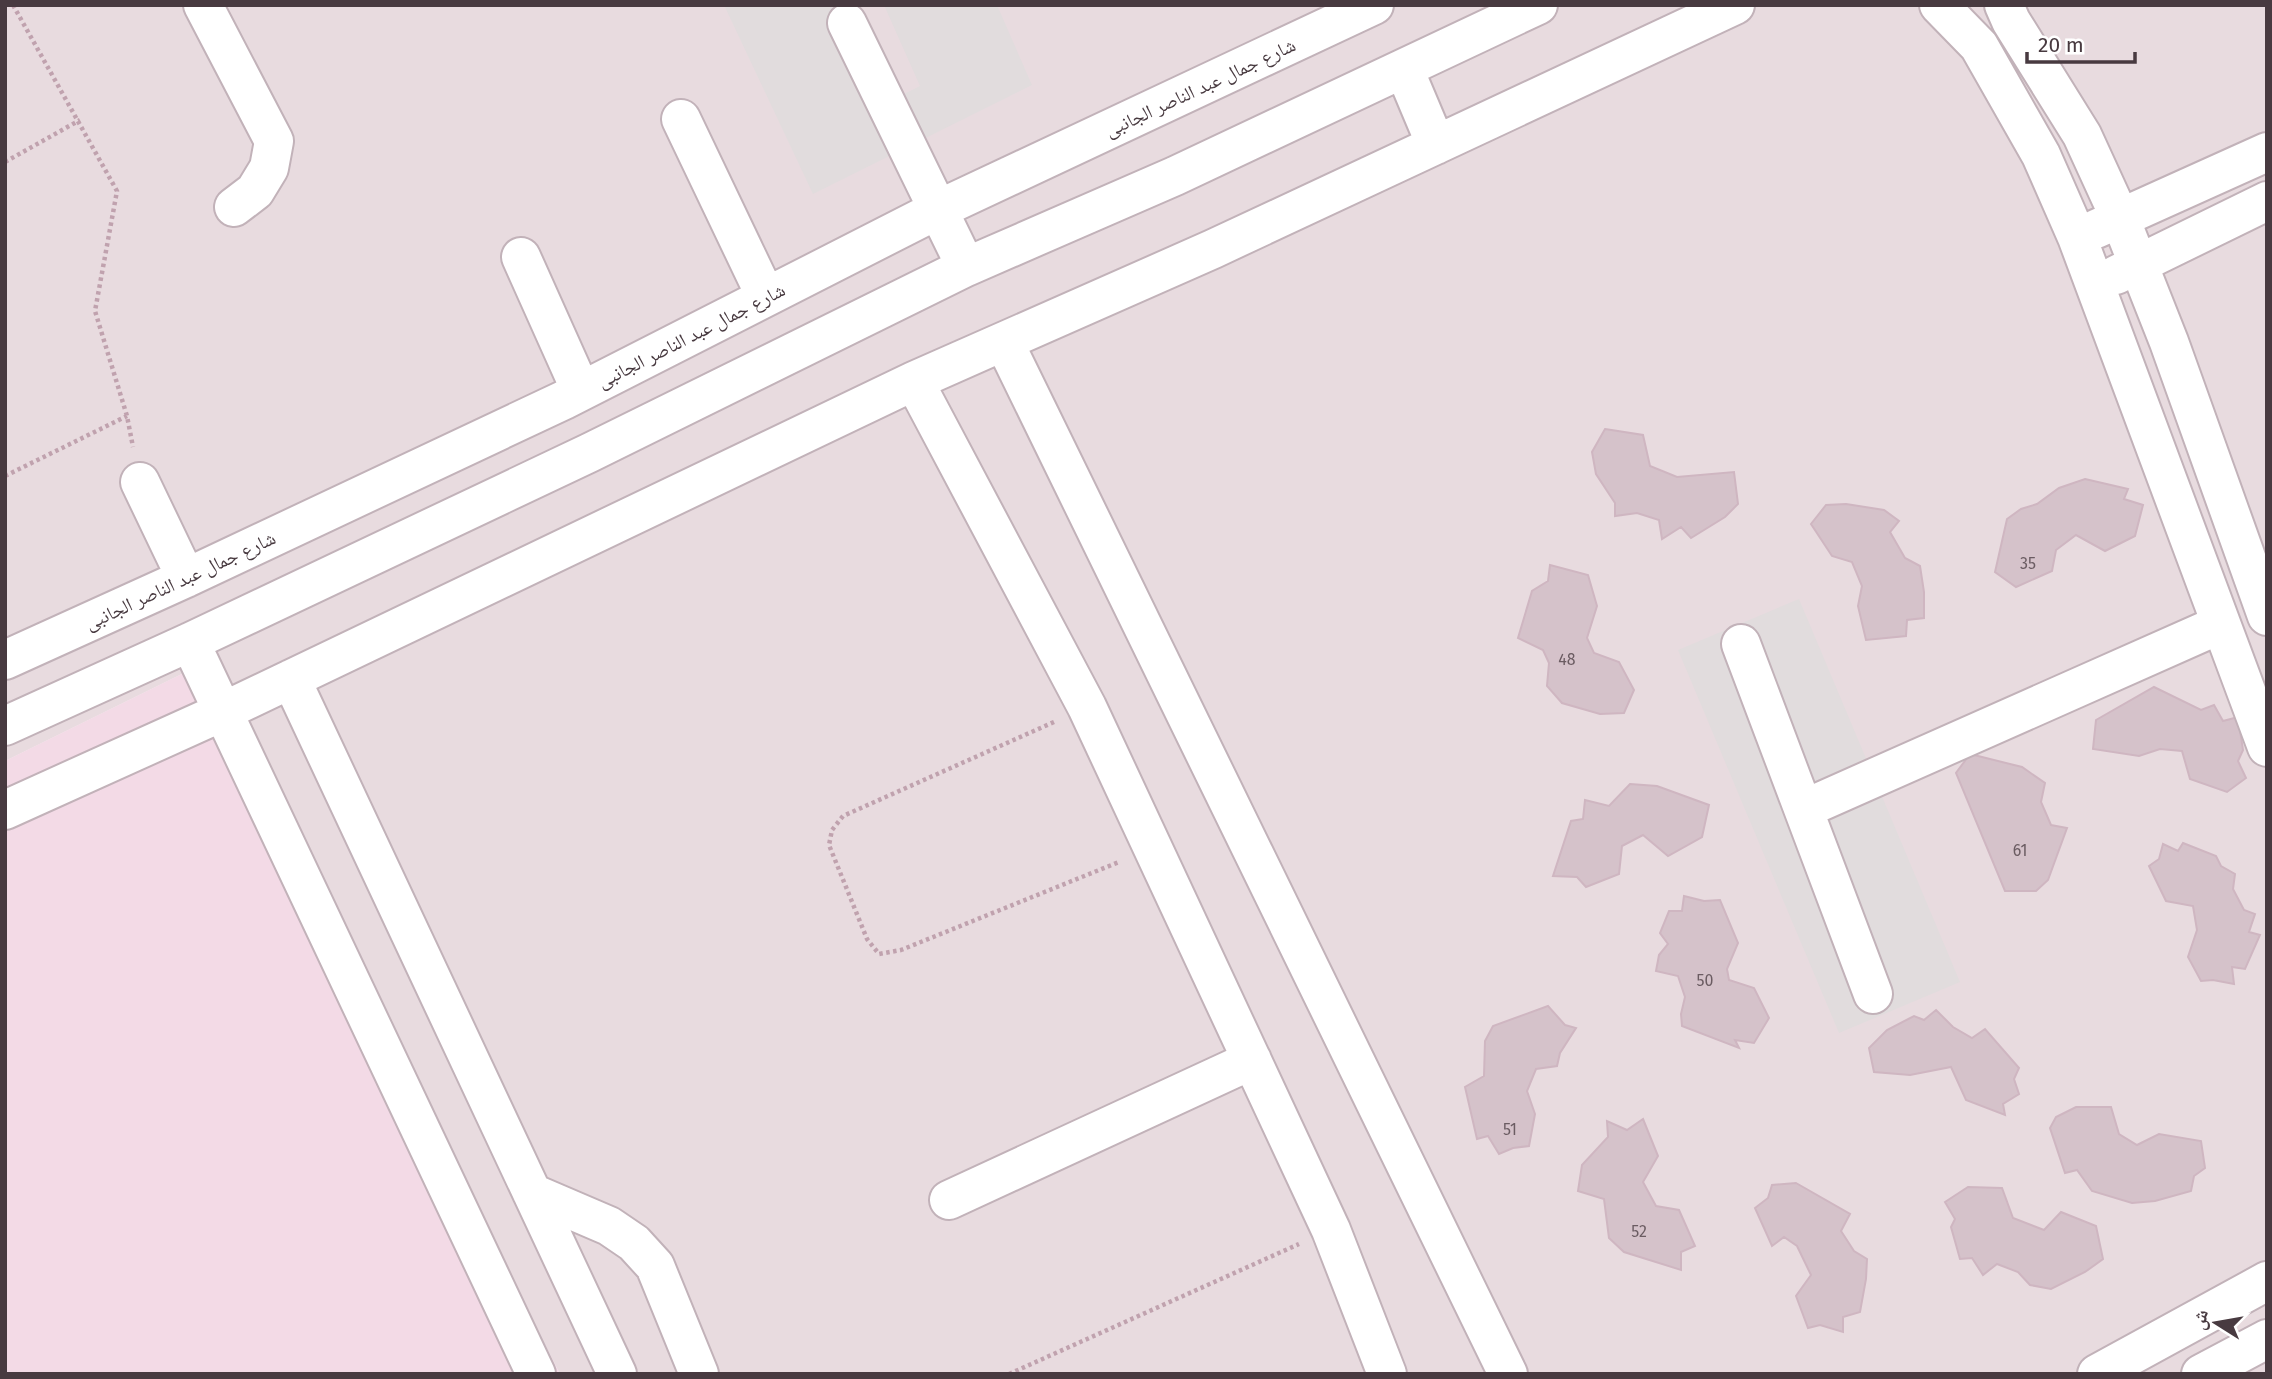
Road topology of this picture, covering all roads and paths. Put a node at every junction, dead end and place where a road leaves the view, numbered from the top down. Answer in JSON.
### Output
{"nodes":[{"id":1,"x":13,"y":5,"type":"edge"},
{"id":2,"x":203,"y":5,"type":"edge"},
{"id":3,"x":1374,"y":5,"type":"edge"},
{"id":4,"x":1538,"y":5,"type":"edge"},
{"id":5,"x":1735,"y":5,"type":"edge"},
{"id":6,"x":1939,"y":5,"type":"edge"},
{"id":7,"x":2004,"y":5,"type":"edge"},
{"id":8,"x":847,"y":23,"type":"dead end"},
{"id":9,"x":1404,"y":69,"type":"junction"},
{"id":10,"x":681,"y":119,"type":"dead end"},
{"id":11,"x":79,"y":120,"type":"junction"},
{"id":12,"x":1436,"y":145,"type":"junction"},
{"id":13,"x":2267,"y":152,"type":"edge"},
{"id":14,"x":5,"y":162,"type":"edge"},
{"id":15,"x":2267,"y":201,"type":"edge"},
{"id":16,"x":234,"y":207,"type":"dead end"},
{"id":17,"x":937,"y":210,"type":"junction"},
{"id":18,"x":2120,"y":218,"type":"junction"},
{"id":19,"x":2077,"y":237,"type":"junction"},
{"id":20,"x":521,"y":257,"type":"dead end"},
{"id":21,"x":2138,"y":264,"type":"junction"},
{"id":22,"x":965,"y":267,"type":"junction"},
{"id":23,"x":2096,"y":286,"type":"junction"},
{"id":24,"x":765,"y":297,"type":"junction"},
{"id":25,"x":1004,"y":342,"type":"junction"},
{"id":26,"x":915,"y":381,"type":"junction"},
{"id":27,"x":572,"y":395,"type":"junction"},
{"id":28,"x":589,"y":453,"type":"junction"},
{"id":29,"x":5,"y":476,"type":"edge"},
{"id":30,"x":140,"y":482,"type":"dead end"},
{"id":31,"x":186,"y":578,"type":"junction"},
{"id":32,"x":2267,"y":616,"type":"edge"},
{"id":33,"x":2221,"y":624,"type":"junction"},
{"id":34,"x":190,"y":642,"type":"junction"},
{"id":35,"x":1741,"y":644,"type":"dead end"},
{"id":36,"x":5,"y":660,"type":"edge"},
{"id":37,"x":291,"y":679,"type":"junction"},
{"id":38,"x":1087,"y":707,"type":"junction"},
{"id":39,"x":222,"y":712,"type":"junction"},
{"id":40,"x":5,"y":726,"type":"edge"},
{"id":41,"x":2267,"y":747,"type":"edge"},
{"id":42,"x":1804,"y":809,"type":"junction"},
{"id":43,"x":5,"y":810,"type":"edge"},
{"id":44,"x":1153,"y":848,"type":"junction"},
{"id":45,"x":1873,"y":994,"type":"dead end"},
{"id":46,"x":1252,"y":1060,"type":"junction"},
{"id":47,"x":532,"y":1193,"type":"junction"},
{"id":48,"x":950,"y":1200,"type":"dead end"},
{"id":49,"x":1331,"y":1230,"type":"junction"},
{"id":50,"x":2267,"y":1281,"type":"edge"},
{"id":51,"x":2267,"y":1339,"type":"edge"},
{"id":52,"x":536,"y":1374,"type":"edge"},
{"id":53,"x":617,"y":1374,"type":"edge"},
{"id":54,"x":699,"y":1374,"type":"edge"},
{"id":55,"x":1009,"y":1374,"type":"edge"},
{"id":56,"x":1387,"y":1374,"type":"edge"},
{"id":57,"x":1508,"y":1374,"type":"edge"},
{"id":58,"x":2097,"y":1374,"type":"edge"},
{"id":59,"x":2201,"y":1374,"type":"edge"}],
"edges":[{"from":1,"to":11,"type":"path"},
{"from":2,"to":16,"type":"street"},
{"from":3,"to":17,"type":"street","name":"شارع جمال عبد الناصر الجانبى"},
{"from":4,"to":9,"type":"street"},
{"from":5,"to":12,"type":"street"},
{"from":6,"to":19,"type":"street"},
{"from":7,"to":18,"type":"street"},
{"from":8,"to":17,"type":"street"},
{"from":9,"to":12,"type":"street"},
{"from":9,"to":22,"type":"street"},
{"from":10,"to":24,"type":"street"},
{"from":11,"to":14,"type":"path"},
{"from":11,"to":29,"type":"path"},
{"from":12,"to":25,"type":"street"},
{"from":13,"to":18,"type":"street"},
{"from":15,"to":21,"type":"street"},
{"from":17,"to":22,"type":"street"},
{"from":17,"to":24,"type":"street","name":"شارع جمال عبد الناصر الجانبى"},
{"from":18,"to":19,"type":"street"},
{"from":18,"to":21,"type":"street"},
{"from":19,"to":23,"type":"street"},
{"from":20,"to":27,"type":"street"},
{"from":21,"to":23,"type":"street"},
{"from":21,"to":32,"type":"street"},
{"from":22,"to":28,"type":"street"},
{"from":23,"to":33,"type":"street"},
{"from":24,"to":27,"type":"street","name":"شارع جمال عبد الناصر الجانبى"},
{"from":25,"to":26,"type":"street"},
{"from":25,"to":57,"type":"street"},
{"from":26,"to":37,"type":"street"},
{"from":26,"to":38,"type":"street"},
{"from":27,"to":28,"type":"street"},
{"from":27,"to":31,"type":"street","name":"شارع جمال عبد الناصر الجانبى"},
{"from":28,"to":34,"type":"street"},
{"from":30,"to":31,"type":"street"},
{"from":31,"to":36,"type":"street","name":"شارع جمال عبد الناصر الجانبى"},
{"from":33,"to":41,"type":"street"},
{"from":33,"to":42,"type":"street"},
{"from":34,"to":39,"type":"street"},
{"from":34,"to":40,"type":"street"},
{"from":35,"to":42,"type":"street"},
{"from":37,"to":39,"type":"street"},
{"from":37,"to":47,"type":"street"},
{"from":38,"to":44,"type":"street"},
{"from":38,"to":44,"type":"path"},
{"from":39,"to":43,"type":"street"},
{"from":39,"to":52,"type":"street"},
{"from":42,"to":45,"type":"street"},
{"from":44,"to":46,"type":"street"},
{"from":46,"to":48,"type":"street"},
{"from":46,"to":49,"type":"street"},
{"from":47,"to":53,"type":"street"},
{"from":47,"to":54,"type":"street"},
{"from":49,"to":55,"type":"path"},
{"from":49,"to":56,"type":"street"},
{"from":50,"to":58,"type":"street"},
{"from":51,"to":59,"type":"street"}]}
